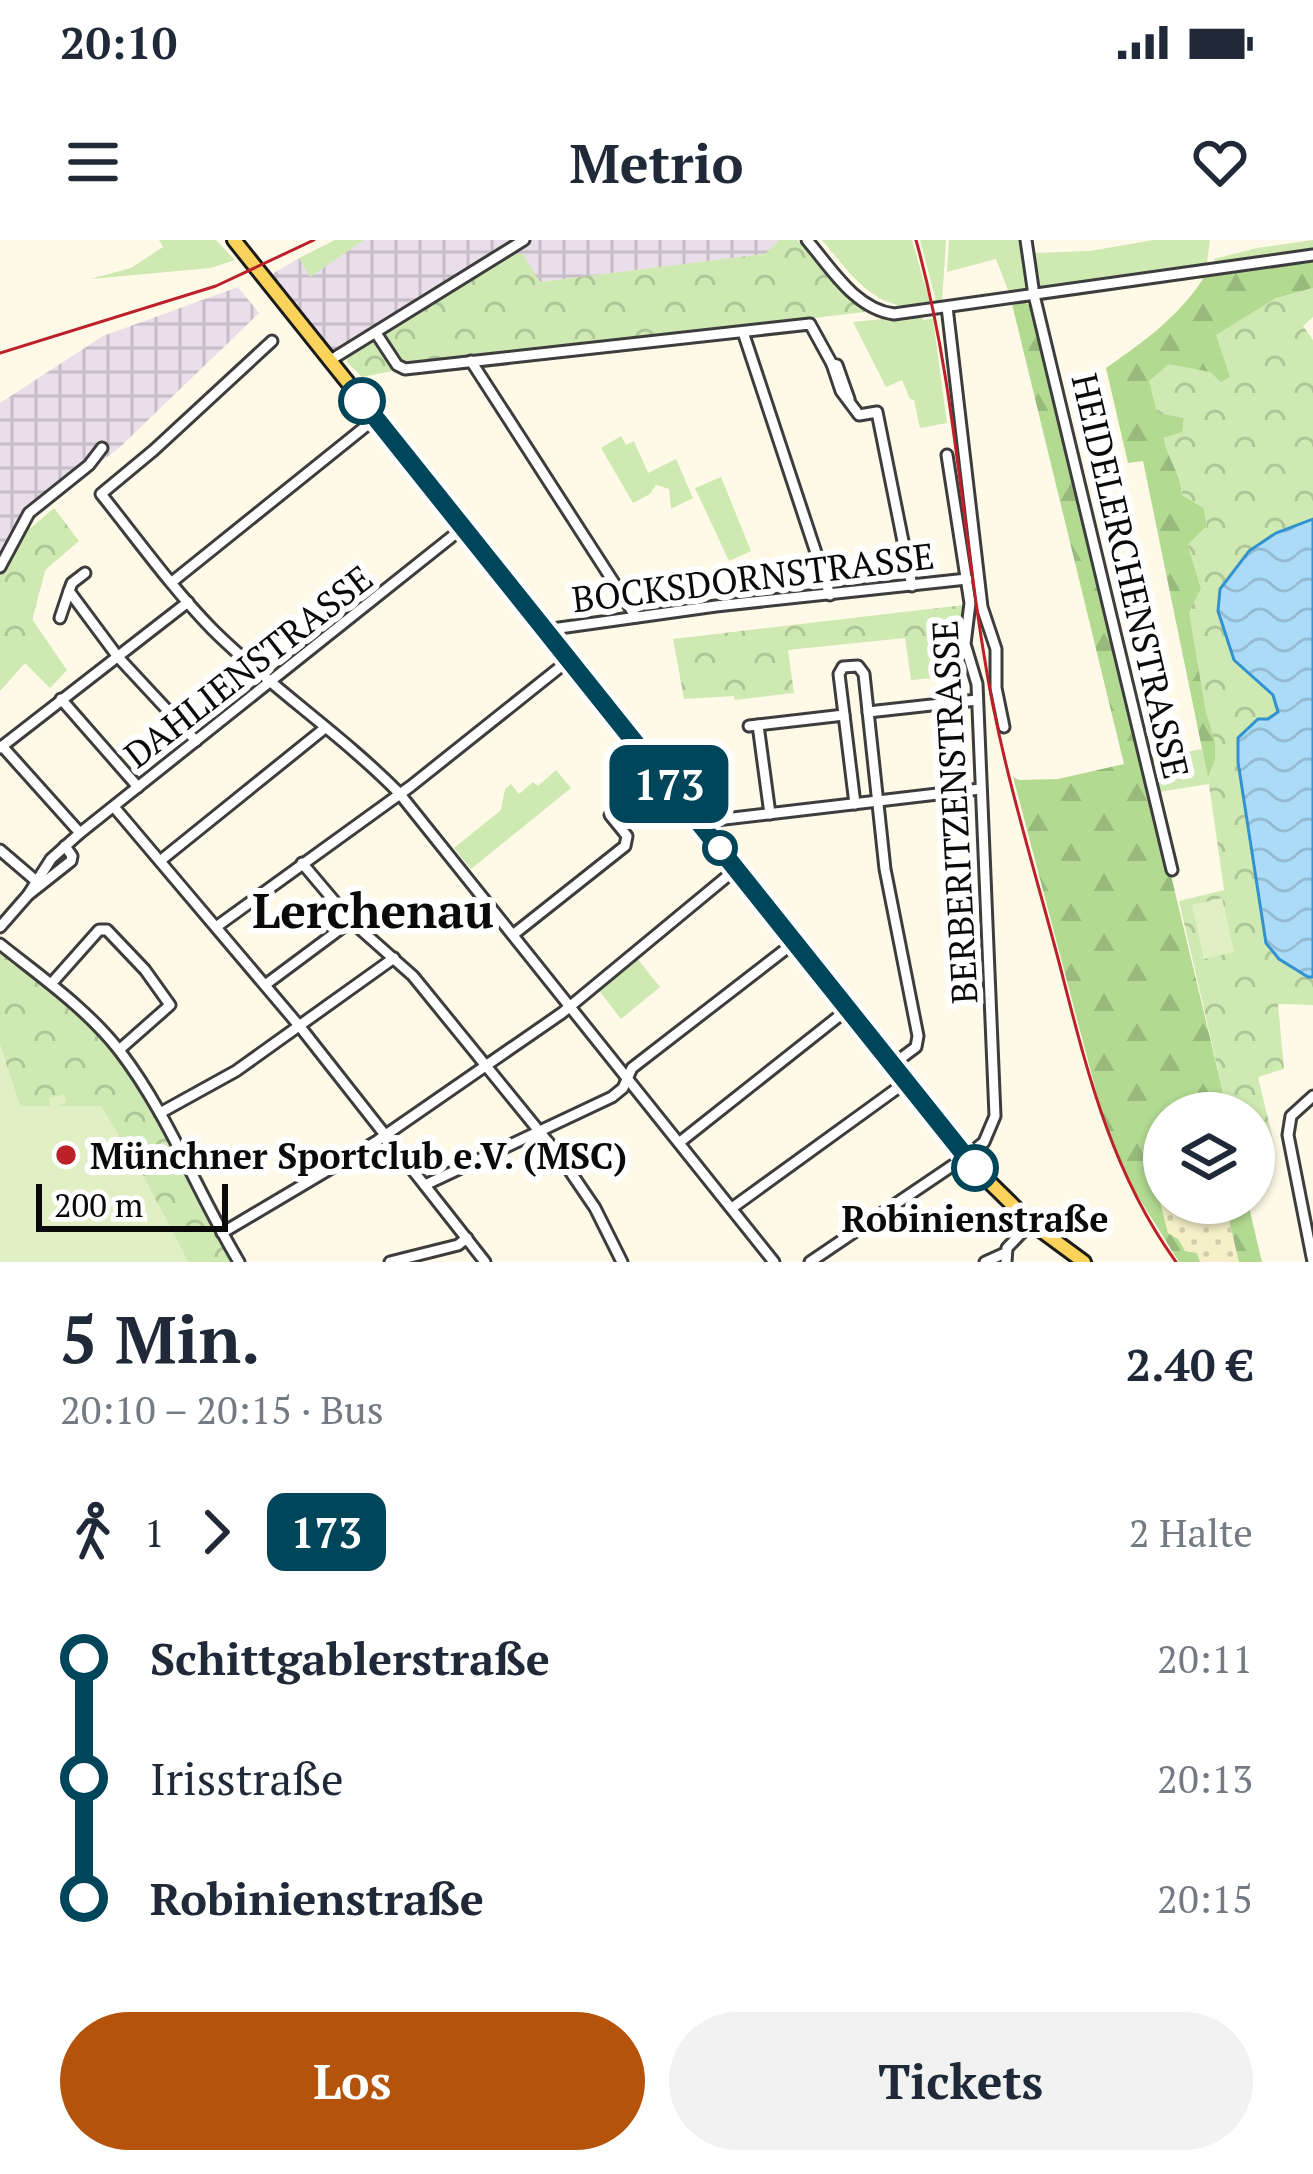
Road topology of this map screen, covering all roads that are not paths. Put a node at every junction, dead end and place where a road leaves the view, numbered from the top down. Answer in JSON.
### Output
{"nodes":[{"id":1,"x":234,"y":240,"type":"edge"},
{"id":2,"x":524,"y":240,"type":"edge"},
{"id":3,"x":807,"y":240,"type":"edge"},
{"id":4,"x":1026,"y":240,"type":"edge"},
{"id":5,"x":1313,"y":255,"type":"edge"},
{"id":6,"x":1034,"y":296,"type":"junction"},
{"id":7,"x":946,"y":307,"type":"junction"},
{"id":8,"x":743,"y":332,"type":"junction"},
{"id":9,"x":376,"y":333,"type":"junction"},
{"id":10,"x":272,"y":341,"type":"dead end"},
{"id":11,"x":329,"y":361,"type":"junction"},
{"id":12,"x":471,"y":361,"type":"junction"},
{"id":13,"x":376,"y":418,"type":"junction"},
{"id":14,"x":102,"y":448,"type":"dead end"},
{"id":15,"x":947,"y":455,"type":"dead end"},
{"id":16,"x":464,"y":527,"type":"junction"},
{"id":17,"x":0,"y":567,"type":"edge"},
{"id":18,"x":85,"y":573,"type":"dead end"},
{"id":19,"x":967,"y":579,"type":"junction"},
{"id":20,"x":172,"y":582,"type":"junction"},
{"id":21,"x":912,"y":586,"type":"junction"},
{"id":22,"x":69,"y":591,"type":"junction"},
{"id":23,"x":830,"y":595,"type":"junction"},
{"id":24,"x":188,"y":602,"type":"junction"},
{"id":25,"x":636,"y":617,"type":"junction"},
{"id":26,"x":60,"y":618,"type":"dead end"},
{"id":27,"x":545,"y":630,"type":"junction"},
{"id":28,"x":118,"y":657,"type":"junction"},
{"id":29,"x":569,"y":660,"type":"junction"},
{"id":30,"x":270,"y":683,"type":"junction"},
{"id":31,"x":61,"y":699,"type":"junction"},
{"id":32,"x":977,"y":700,"type":"junction"},
{"id":33,"x":868,"y":712,"type":"junction"},
{"id":34,"x":844,"y":715,"type":"junction"},
{"id":35,"x":326,"y":728,"type":"junction"},
{"id":36,"x":1004,"y":728,"type":"dead end"},
{"id":37,"x":196,"y":741,"type":"junction"},
{"id":38,"x":1,"y":747,"type":"edge"},
{"id":39,"x":138,"y":787,"type":"junction"},
{"id":40,"x":980,"y":789,"type":"junction"},
{"id":41,"x":400,"y":793,"type":"junction"},
{"id":42,"x":878,"y":801,"type":"junction"},
{"id":43,"x":855,"y":804,"type":"junction"},
{"id":44,"x":113,"y":807,"type":"junction"},
{"id":45,"x":770,"y":814,"type":"junction"},
{"id":46,"x":610,"y":815,"type":"dead end"},
{"id":47,"x":699,"y":822,"type":"junction"},
{"id":48,"x":80,"y":833,"type":"junction"},
{"id":49,"x":65,"y":846,"type":"junction"},
{"id":50,"x":0,"y":850,"type":"edge"},
{"id":51,"x":160,"y":861,"type":"junction"},
{"id":52,"x":302,"y":863,"type":"junction"},
{"id":53,"x":736,"y":869,"type":"junction"},
{"id":54,"x":1172,"y":870,"type":"dead end"},
{"id":55,"x":35,"y":880,"type":"junction"},
{"id":56,"x":28,"y":895,"type":"junction"},
{"id":57,"x":351,"y":920,"type":"junction"},
{"id":58,"x":0,"y":927,"type":"edge"},
{"id":59,"x":216,"y":927,"type":"junction"},
{"id":60,"x":514,"y":934,"type":"junction"},
{"id":61,"x":795,"y":942,"type":"junction"},
{"id":62,"x":0,"y":944,"type":"edge"},
{"id":63,"x":394,"y":958,"type":"junction"},
{"id":64,"x":51,"y":984,"type":"junction"},
{"id":65,"x":265,"y":985,"type":"junction"},
{"id":66,"x":570,"y":1005,"type":"junction"},
{"id":67,"x":848,"y":1010,"type":"junction"},
{"id":68,"x":301,"y":1028,"type":"junction"},
{"id":69,"x":118,"y":1050,"type":"junction"},
{"id":70,"x":486,"y":1065,"type":"junction"},
{"id":71,"x":892,"y":1065,"type":"junction"},
{"id":72,"x":628,"y":1077,"type":"junction"},
{"id":73,"x":906,"y":1082,"type":"junction"},
{"id":74,"x":1313,"y":1096,"type":"edge"},
{"id":75,"x":160,"y":1112,"type":"junction"},
{"id":76,"x":539,"y":1130,"type":"junction"},
{"id":77,"x":386,"y":1134,"type":"junction"},
{"id":78,"x":680,"y":1142,"type":"junction"},
{"id":79,"x":965,"y":1156,"type":"junction"},
{"id":80,"x":425,"y":1185,"type":"junction"},
{"id":81,"x":733,"y":1208,"type":"junction"},
{"id":82,"x":1030,"y":1223,"type":"junction"},
{"id":83,"x":222,"y":1233,"type":"junction"},
{"id":84,"x":467,"y":1238,"type":"junction"},
{"id":85,"x":1006,"y":1257,"type":"edge"},
{"id":86,"x":239,"y":1262,"type":"edge"},
{"id":87,"x":390,"y":1262,"type":"edge"},
{"id":88,"x":485,"y":1262,"type":"edge"},
{"id":89,"x":622,"y":1262,"type":"edge"},
{"id":90,"x":774,"y":1262,"type":"edge"},
{"id":91,"x":810,"y":1262,"type":"edge"},
{"id":92,"x":985,"y":1262,"type":"edge"},
{"id":93,"x":1084,"y":1262,"type":"edge"},
{"id":94,"x":1313,"y":1262,"type":"edge"}],
"edges":[{"from":1,"to":11,"type":"main road"},
{"from":2,"to":9,"type":"street"},
{"from":3,"to":7,"type":"street"},
{"from":4,"to":6,"type":"street","name":"HEIDELERCHENSTRASSE"},
{"from":5,"to":6,"type":"street"},
{"from":6,"to":7,"type":"street"},
{"from":6,"to":54,"type":"street","name":"HEIDELERCHENSTRASSE"},
{"from":7,"to":36,"type":"street","name":"BERBERITZENSTRASSE"},
{"from":8,"to":12,"type":"street"},
{"from":8,"to":21,"type":"street"},
{"from":8,"to":23,"type":"street"},
{"from":9,"to":11,"type":"street"},
{"from":9,"to":12,"type":"street"},
{"from":10,"to":20,"type":"street"},
{"from":11,"to":13,"type":"main road"},
{"from":12,"to":25,"type":"street"},
{"from":13,"to":16,"type":"main road"},
{"from":13,"to":20,"type":"street"},
{"from":14,"to":17,"type":"street"},
{"from":15,"to":19,"type":"street","name":"BERBERITZENSTRASSE"},
{"from":16,"to":27,"type":"main road"},
{"from":16,"to":30,"type":"street","name":"DAHLIENSTRASSE"},
{"from":18,"to":22,"type":"street"},
{"from":19,"to":21,"type":"street","name":"BOCKSDORNSTRASSE"},
{"from":19,"to":32,"type":"street","name":"BERBERITZENSTRASSE"},
{"from":20,"to":24,"type":"street"},
{"from":21,"to":23,"type":"street","name":"BOCKSDORNSTRASSE"},
{"from":22,"to":26,"type":"street"},
{"from":22,"to":28,"type":"street"},
{"from":23,"to":25,"type":"street","name":"BOCKSDORNSTRASSE"},
{"from":24,"to":28,"type":"street"},
{"from":24,"to":30,"type":"street"},
{"from":25,"to":27,"type":"street","name":"BOCKSDORNSTRASSE"},
{"from":27,"to":29,"type":"main road"},
{"from":28,"to":31,"type":"street"},
{"from":28,"to":37,"type":"street"},
{"from":29,"to":41,"type":"street"},
{"from":29,"to":47,"type":"main road"},
{"from":30,"to":35,"type":"street"},
{"from":30,"to":37,"type":"street","name":"DAHLIENSTRASSE"},
{"from":31,"to":38,"type":"street"},
{"from":31,"to":39,"type":"street"},
{"from":32,"to":33,"type":"street"},
{"from":32,"to":40,"type":"street","name":"BERBERITZENSTRASSE"},
{"from":33,"to":34,"type":"street"},
{"from":33,"to":42,"type":"street"},
{"from":34,"to":43,"type":"street"},
{"from":34,"to":45,"type":"street"},
{"from":35,"to":41,"type":"street"},
{"from":35,"to":51,"type":"street"},
{"from":37,"to":39,"type":"street","name":"DAHLIENSTRASSE"},
{"from":38,"to":48,"type":"street"},
{"from":39,"to":44,"type":"street","name":"DAHLIENSTRASSE"},
{"from":40,"to":42,"type":"street"},
{"from":40,"to":79,"type":"street","name":"BERBERITZENSTRASSE"},
{"from":41,"to":52,"type":"street"},
{"from":41,"to":60,"type":"street"},
{"from":42,"to":43,"type":"street"},
{"from":42,"to":71,"type":"street"},
{"from":43,"to":45,"type":"street"},
{"from":44,"to":48,"type":"street","name":"DAHLIENSTRASSE"},
{"from":44,"to":51,"type":"street"},
{"from":45,"to":47,"type":"street"},
{"from":46,"to":60,"type":"street"},
{"from":47,"to":53,"type":"main road"},
{"from":48,"to":49,"type":"street","name":"DAHLIENSTRASSE"},
{"from":49,"to":55,"type":"street","name":"DAHLIENSTRASSE"},
{"from":49,"to":56,"type":"street","name":"DAHLIENSTRASSE"},
{"from":50,"to":55,"type":"street"},
{"from":51,"to":59,"type":"street"},
{"from":52,"to":57,"type":"street"},
{"from":52,"to":59,"type":"street"},
{"from":53,"to":61,"type":"main road"},
{"from":53,"to":66,"type":"street"},
{"from":55,"to":56,"type":"street","name":"DAHLIENSTRASSE"},
{"from":56,"to":58,"type":"street","name":"DAHLIENSTRASSE"},
{"from":57,"to":63,"type":"street"},
{"from":57,"to":65,"type":"street"},
{"from":59,"to":65,"type":"street"},
{"from":60,"to":66,"type":"street"},
{"from":61,"to":67,"type":"main road"},
{"from":61,"to":72,"type":"street"},
{"from":62,"to":64,"type":"street"},
{"from":63,"to":68,"type":"street"},
{"from":63,"to":70,"type":"street"},
{"from":64,"to":69,"type":"street"},
{"from":64,"to":69,"type":"street"},
{"from":65,"to":68,"type":"street"},
{"from":66,"to":70,"type":"street"},
{"from":66,"to":72,"type":"street"},
{"from":67,"to":71,"type":"main road"},
{"from":67,"to":78,"type":"street"},
{"from":68,"to":75,"type":"street"},
{"from":68,"to":77,"type":"street"},
{"from":69,"to":75,"type":"street"},
{"from":70,"to":76,"type":"street"},
{"from":70,"to":77,"type":"street"},
{"from":71,"to":73,"type":"main road"},
{"from":72,"to":76,"type":"street"},
{"from":72,"to":78,"type":"street"},
{"from":73,"to":79,"type":"main road"},
{"from":73,"to":81,"type":"street"},
{"from":74,"to":94,"type":"street"},
{"from":75,"to":83,"type":"street"},
{"from":76,"to":80,"type":"street"},
{"from":76,"to":89,"type":"street"},
{"from":77,"to":80,"type":"street"},
{"from":77,"to":83,"type":"street"},
{"from":78,"to":81,"type":"street"},
{"from":79,"to":82,"type":"main road"},
{"from":79,"to":91,"type":"street"},
{"from":80,"to":84,"type":"street"},
{"from":81,"to":90,"type":"street"},
{"from":82,"to":85,"type":"street"},
{"from":82,"to":93,"type":"main road"},
{"from":83,"to":86,"type":"street"},
{"from":84,"to":87,"type":"street"},
{"from":84,"to":88,"type":"street"},
{"from":85,"to":92,"type":"street"}]}
